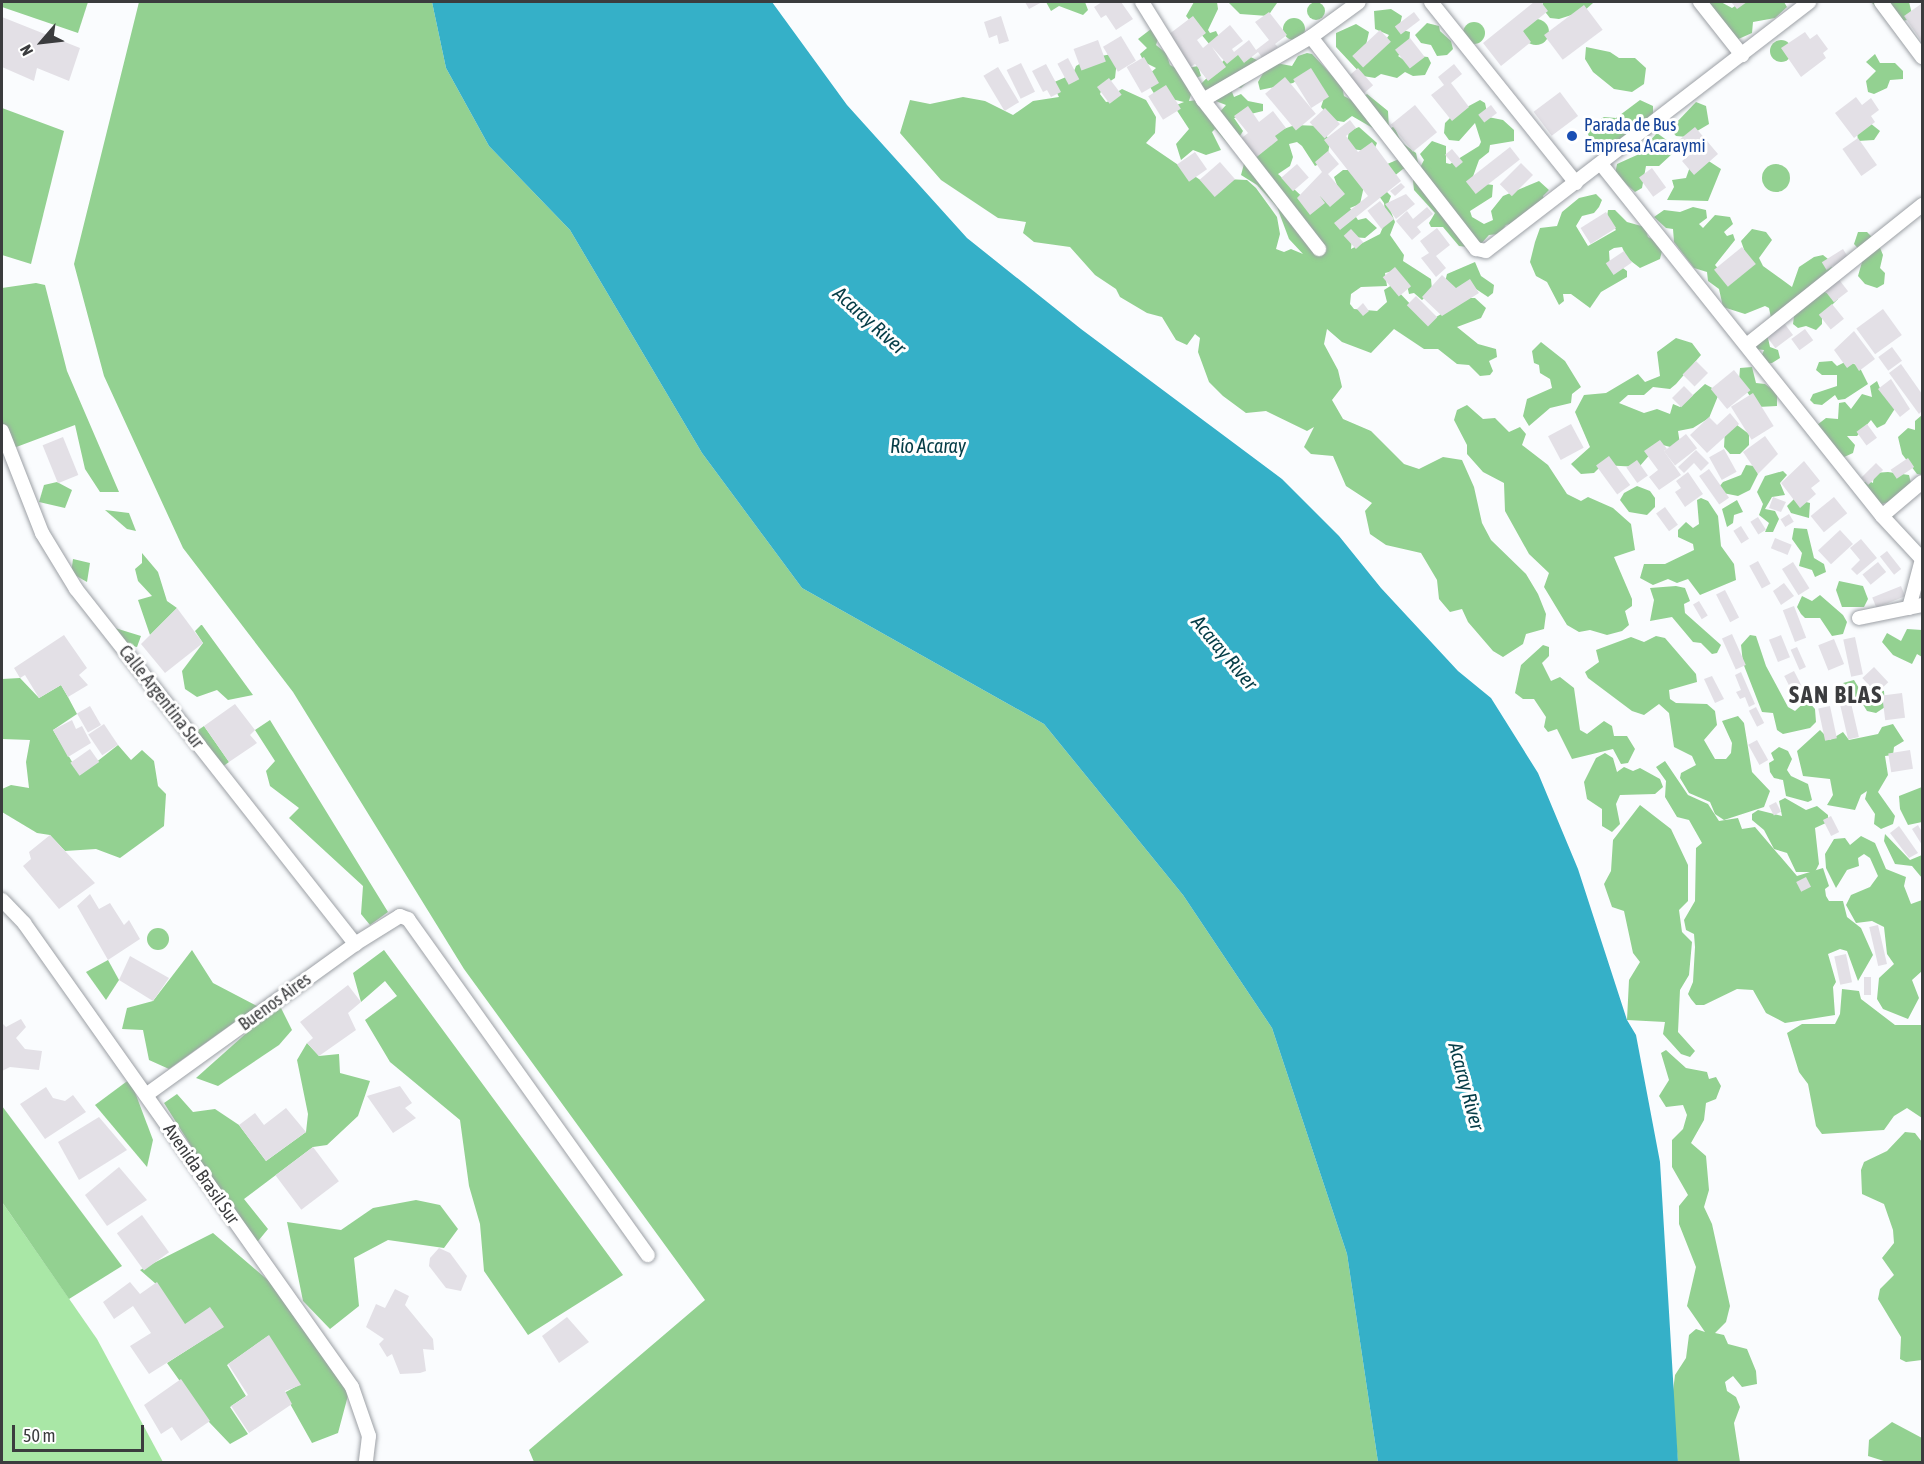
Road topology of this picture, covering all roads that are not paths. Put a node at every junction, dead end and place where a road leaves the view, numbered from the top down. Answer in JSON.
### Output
{"nodes":[{"id":1,"x":1142,"y":2,"type":"edge"},
{"id":2,"x":1359,"y":2,"type":"edge"},
{"id":3,"x":1431,"y":2,"type":"edge"},
{"id":4,"x":1700,"y":2,"type":"edge"},
{"id":5,"x":1809,"y":2,"type":"edge"},
{"id":6,"x":1881,"y":2,"type":"edge"},
{"id":7,"x":1311,"y":37,"type":"junction"},
{"id":8,"x":1742,"y":55,"type":"junction"},
{"id":9,"x":1923,"y":57,"type":"edge"},
{"id":10,"x":1203,"y":100,"type":"junction"},
{"id":11,"x":1601,"y":164,"type":"junction"},
{"id":12,"x":1576,"y":183,"type":"junction"},
{"id":13,"x":1923,"y":205,"type":"edge"},
{"id":14,"x":1319,"y":249,"type":"dead end"},
{"id":15,"x":1748,"y":344,"type":"junction"},
{"id":16,"x":2,"y":430,"type":"edge"},
{"id":17,"x":1923,"y":482,"type":"edge"},
{"id":18,"x":1882,"y":516,"type":"junction"},
{"id":19,"x":1922,"y":559,"type":"edge"},
{"id":20,"x":1916,"y":606,"type":"edge"},
{"id":21,"x":1859,"y":618,"type":"dead end"},
{"id":22,"x":2,"y":900,"type":"edge"},
{"id":23,"x":355,"y":944,"type":"junction"},
{"id":24,"x":146,"y":1095,"type":"junction"},
{"id":25,"x":648,"y":1255,"type":"dead end"},
{"id":26,"x":366,"y":1462,"type":"edge"}],
"edges":[{"from":1,"to":10,"type":"street"},
{"from":2,"to":7,"type":"street"},
{"from":3,"to":12,"type":"street"},
{"from":4,"to":8,"type":"street"},
{"from":5,"to":8,"type":"street"},
{"from":6,"to":9,"type":"street"},
{"from":7,"to":10,"type":"street"},
{"from":7,"to":12,"type":"street"},
{"from":8,"to":11,"type":"street"},
{"from":10,"to":14,"type":"street"},
{"from":11,"to":12,"type":"street"},
{"from":11,"to":15,"type":"street"},
{"from":13,"to":15,"type":"street"},
{"from":15,"to":18,"type":"street"},
{"from":16,"to":23,"type":"street","name":"Calle Argentina Sur"},
{"from":17,"to":18,"type":"street"},
{"from":18,"to":19,"type":"street"},
{"from":19,"to":20,"type":"street"},
{"from":20,"to":21,"type":"street"},
{"from":22,"to":24,"type":"street","name":"Avenida Brasil Sur"},
{"from":23,"to":24,"type":"street","name":"Buenos Aires"},
{"from":23,"to":25,"type":"street","name":"Buenos Aires"},
{"from":24,"to":26,"type":"street","name":"Avenida Brasil Sur"}]}
